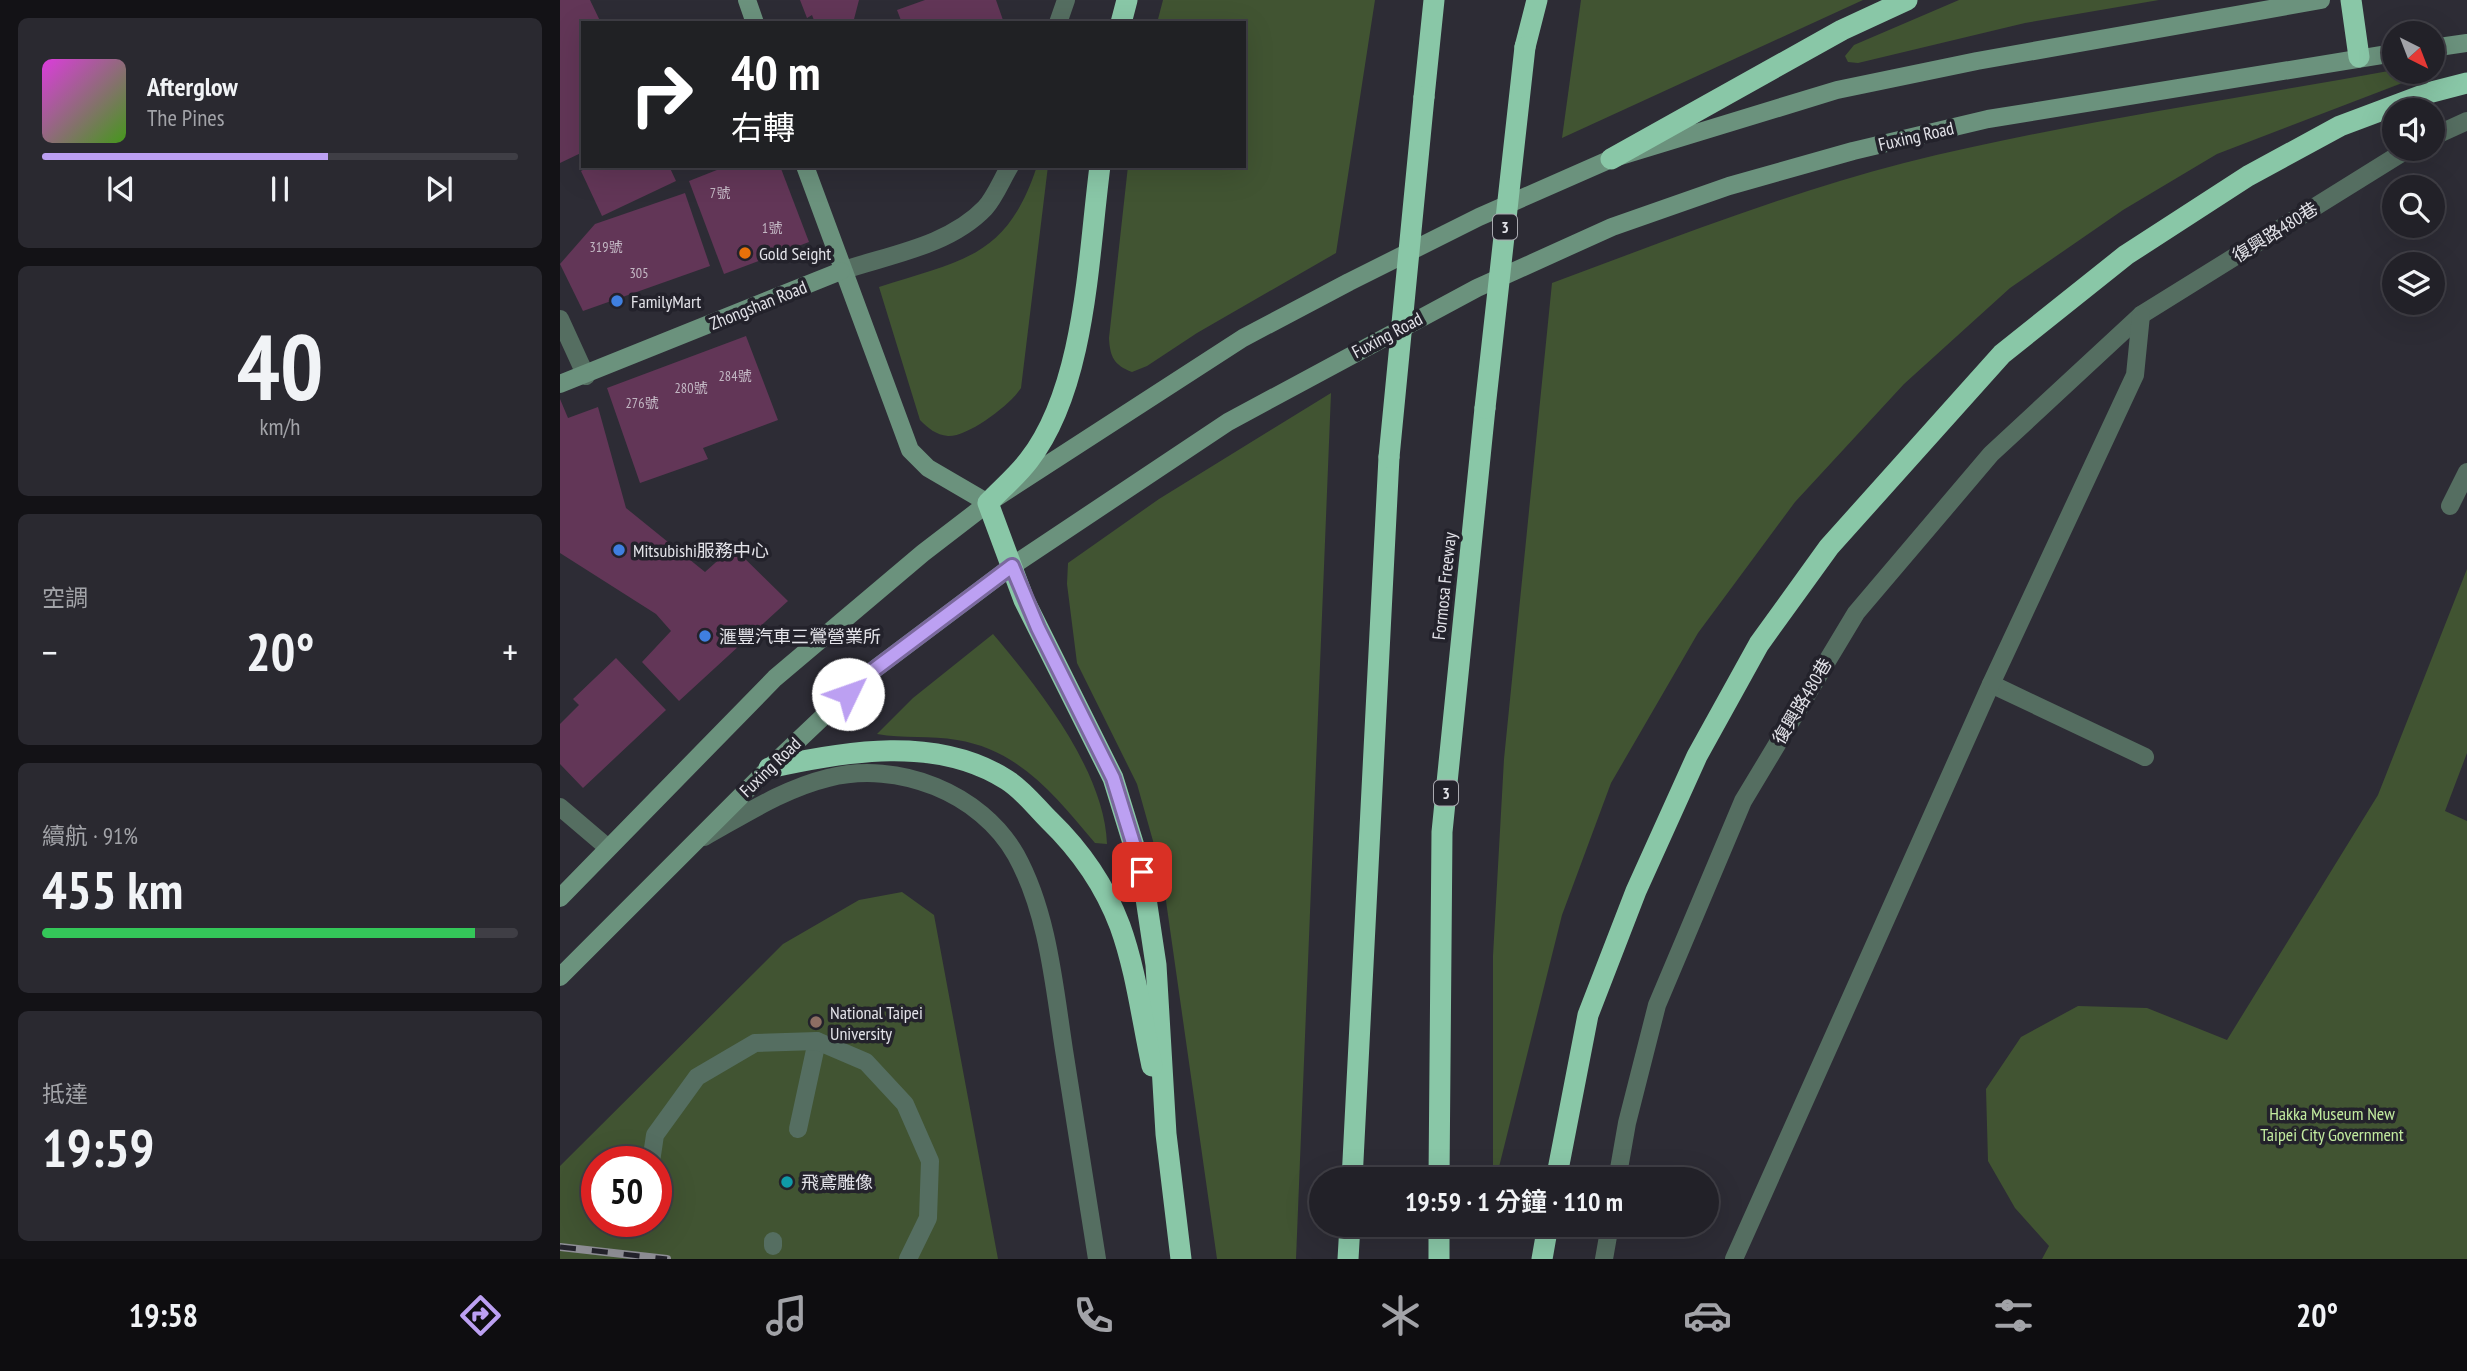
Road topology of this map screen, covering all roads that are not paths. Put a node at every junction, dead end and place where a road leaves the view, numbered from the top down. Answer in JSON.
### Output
{"nodes":[{"id":1,"x":747,"y":0,"type":"edge"},
{"id":2,"x":1066,"y":0,"type":"edge"},
{"id":3,"x":1126,"y":0,"type":"edge"},
{"id":4,"x":1434,"y":0,"type":"edge"},
{"id":5,"x":1534,"y":0,"type":"edge"},
{"id":6,"x":1907,"y":0,"type":"edge"},
{"id":7,"x":2321,"y":0,"type":"edge"},
{"id":8,"x":2351,"y":0,"type":"edge"},
{"id":9,"x":754,"y":21,"type":"edge"},
{"id":10,"x":1059,"y":21,"type":"edge"},
{"id":11,"x":1121,"y":21,"type":"edge"},
{"id":12,"x":2467,"y":43,"type":"edge"},
{"id":13,"x":2445,"y":46,"type":"edge"},
{"id":14,"x":2382,"y":54,"type":"edge"},
{"id":15,"x":2359,"y":57,"type":"junction"},
{"id":16,"x":2467,"y":83,"type":"edge"},
{"id":17,"x":2467,"y":121,"type":"edge"},
{"id":18,"x":2445,"y":131,"type":"edge"},
{"id":19,"x":1611,"y":159,"type":"junction"},
{"id":20,"x":2389,"y":161,"type":"edge"},
{"id":21,"x":806,"y":168,"type":"edge"},
{"id":22,"x":1009,"y":168,"type":"edge"},
{"id":23,"x":1100,"y":168,"type":"edge"},
{"id":24,"x":841,"y":271,"type":"junction"},
{"id":25,"x":2141,"y":314,"type":"junction"},
{"id":26,"x":560,"y":319,"type":"edge"},
{"id":27,"x":586,"y":376,"type":"junction"},
{"id":28,"x":560,"y":384,"type":"edge"},
{"id":29,"x":2467,"y":472,"type":"edge"},
{"id":30,"x":988,"y":503,"type":"junction"},
{"id":31,"x":2450,"y":506,"type":"dead end"},
{"id":32,"x":1012,"y":566,"type":"junction"},
{"id":33,"x":1991,"y":684,"type":"junction"},
{"id":34,"x":2145,"y":757,"type":"dead end"},
{"id":35,"x":769,"y":768,"type":"junction"},
{"id":36,"x":560,"y":807,"type":"edge"},
{"id":37,"x":695,"y":842,"type":"junction"},
{"id":38,"x":607,"y":847,"type":"junction"},
{"id":39,"x":560,"y":898,"type":"edge"},
{"id":40,"x":560,"y":977,"type":"edge"},
{"id":41,"x":817,"y":1041,"type":"junction"},
{"id":42,"x":798,"y":1129,"type":"dead end"},
{"id":43,"x":1166,"y":1134,"type":"junction"},
{"id":44,"x":653,"y":1146,"type":"edge"},
{"id":45,"x":1353,"y":1167,"type":"edge"},
{"id":46,"x":1439,"y":1167,"type":"edge"},
{"id":47,"x":1559,"y":1167,"type":"edge"},
{"id":48,"x":1619,"y":1167,"type":"edge"},
{"id":49,"x":1349,"y":1237,"type":"edge"},
{"id":50,"x":1439,"y":1237,"type":"edge"},
{"id":51,"x":1546,"y":1237,"type":"edge"},
{"id":52,"x":1608,"y":1237,"type":"edge"},
{"id":53,"x":908,"y":1259,"type":"edge"},
{"id":54,"x":1097,"y":1259,"type":"edge"},
{"id":55,"x":1181,"y":1259,"type":"edge"},
{"id":56,"x":1348,"y":1259,"type":"edge"},
{"id":57,"x":1439,"y":1259,"type":"edge"},
{"id":58,"x":1542,"y":1259,"type":"edge"},
{"id":59,"x":1604,"y":1259,"type":"edge"},
{"id":60,"x":1734,"y":1259,"type":"edge"}],
"edges":[{"from":1,"to":9,"type":"main road"},
{"from":2,"to":10,"type":"street"},
{"from":3,"to":11,"type":"highway"},
{"from":4,"to":45,"type":"highway","bridge":true},
{"from":5,"to":46,"type":"highway","name":"Formosa Freeway","number":"3","bridge":true},
{"from":6,"to":19,"type":"highway"},
{"from":7,"to":19,"type":"main road"},
{"from":8,"to":15,"type":"highway"},
{"from":12,"to":13,"type":"main road"},
{"from":14,"to":15,"type":"main road","name":"Fuxing Road"},
{"from":15,"to":32,"type":"main road","name":"Fuxing Road"},
{"from":16,"to":47,"type":"highway"},
{"from":17,"to":18,"type":"street"},
{"from":19,"to":30,"type":"main road"},
{"from":20,"to":25,"type":"street","name":"復興路480巷"},
{"from":21,"to":24,"type":"main road"},
{"from":22,"to":24,"type":"street","name":"Zhongshan Road"},
{"from":23,"to":30,"type":"highway"},
{"from":24,"to":27,"type":"main road","name":"Zhongshan Road"},
{"from":24,"to":30,"type":"main road"},
{"from":25,"to":33,"type":"street"},
{"from":25,"to":48,"type":"street","name":"復興路480巷"},
{"from":26,"to":27,"type":"street"},
{"from":27,"to":28,"type":"main road","name":"Zhongshan Road"},
{"from":29,"to":31,"type":"street"},
{"from":30,"to":32,"type":"highway"},
{"from":30,"to":38,"type":"main road"},
{"from":32,"to":35,"type":"main road","name":"Fuxing Road"},
{"from":32,"to":43,"type":"highway"},
{"from":33,"to":34,"type":"street"},
{"from":33,"to":60,"type":"street"},
{"from":35,"to":37,"type":"main road","name":"Fuxing Road"},
{"from":35,"to":43,"type":"highway"},
{"from":36,"to":38,"type":"street"},
{"from":37,"to":40,"type":"main road","name":"Fuxing Road"},
{"from":37,"to":54,"type":"street"},
{"from":38,"to":39,"type":"main road"},
{"from":41,"to":42,"type":"street"},
{"from":41,"to":44,"type":"street"},
{"from":41,"to":53,"type":"street"},
{"from":43,"to":55,"type":"highway"},
{"from":49,"to":56,"type":"highway"},
{"from":50,"to":57,"type":"highway"},
{"from":51,"to":58,"type":"highway"},
{"from":52,"to":59,"type":"street"}]}
